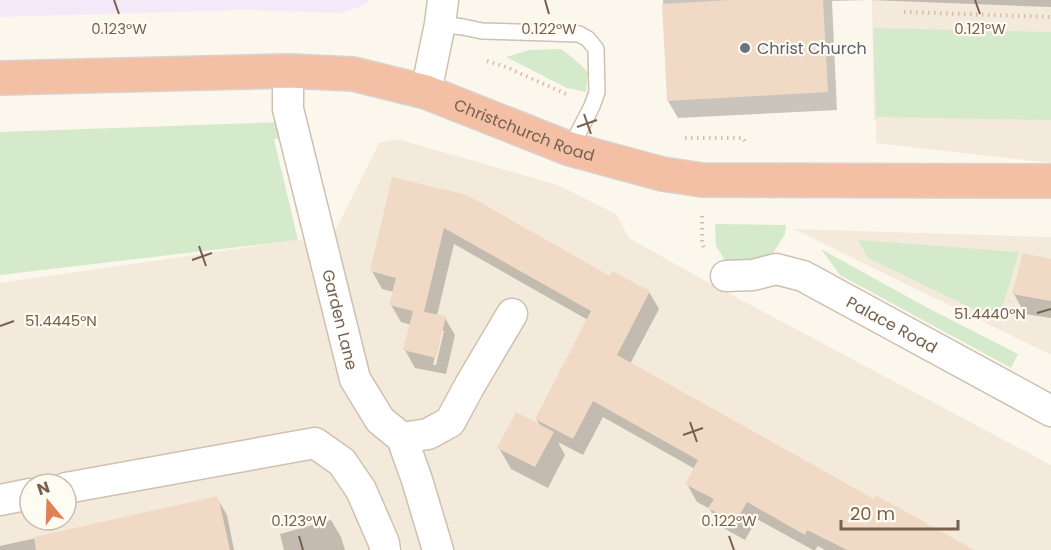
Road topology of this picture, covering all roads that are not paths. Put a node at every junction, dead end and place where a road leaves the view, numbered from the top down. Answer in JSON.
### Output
{"nodes":[{"id":1,"x":441,"y":12,"type":"edge"},
{"id":2,"x":288,"y":71,"type":"junction"},
{"id":3,"x":0,"y":78,"type":"edge"},
{"id":4,"x":426,"y":92,"type":"junction"},
{"id":5,"x":570,"y":149,"type":"junction"},
{"id":6,"x":1051,"y":181,"type":"edge"},
{"id":7,"x":726,"y":276,"type":"dead end"},
{"id":8,"x":512,"y":314,"type":"dead end"},
{"id":9,"x":1051,"y":411,"type":"edge"},
{"id":10,"x":402,"y":438,"type":"junction"},
{"id":11,"x":78,"y":486,"type":"edge"},
{"id":12,"x":18,"y":496,"type":"edge"},
{"id":13,"x":0,"y":500,"type":"edge"},
{"id":14,"x":385,"y":550,"type":"edge"},
{"id":15,"x":438,"y":550,"type":"edge"}],
"edges":[{"from":1,"to":4,"type":"street"},
{"from":1,"to":5,"type":"lane"},
{"from":2,"to":3,"type":"highway","name":"Christchurch Road"},
{"from":2,"to":4,"type":"highway","name":"Christchurch Road"},
{"from":2,"to":10,"type":"street","name":"Garden Lane"},
{"from":4,"to":5,"type":"highway","name":"Christchurch Road"},
{"from":5,"to":6,"type":"highway","name":"Christchurch Road"},
{"from":7,"to":9,"type":"street","name":"Palace Road"},
{"from":8,"to":10,"type":"street"},
{"from":10,"to":15,"type":"street"},
{"from":11,"to":14,"type":"street"},
{"from":12,"to":13,"type":"street"}]}
